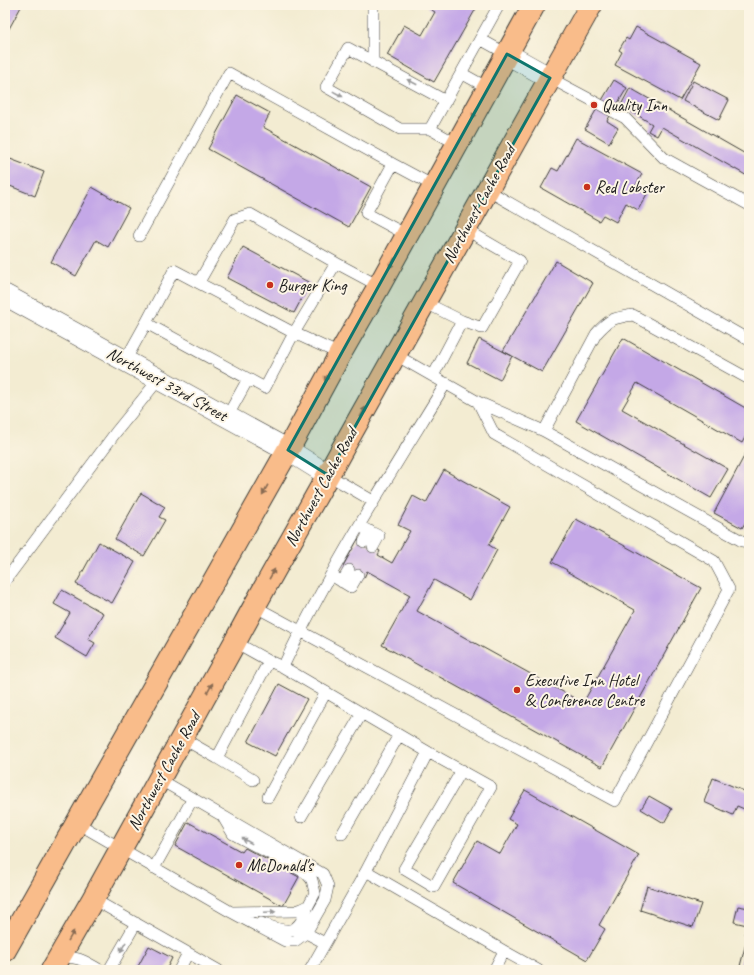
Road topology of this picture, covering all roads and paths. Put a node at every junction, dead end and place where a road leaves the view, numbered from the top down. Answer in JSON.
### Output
{"nodes":[{"id":1,"x":373,"y":5,"type":"edge"},
{"id":2,"x":499,"y":5,"type":"edge"},
{"id":3,"x":591,"y":5,"type":"edge"},
{"id":4,"x":530,"y":7,"type":"edge"},
{"id":5,"x":480,"y":39,"type":"junction"},
{"id":6,"x":507,"y":54,"type":"junction"},
{"id":7,"x":373,"y":62,"type":"junction"},
{"id":8,"x":461,"y":73,"type":"junction"},
{"id":9,"x":550,"y":78,"type":"junction"},
{"id":10,"x":488,"y":88,"type":"junction"},
{"id":11,"x":446,"y":101,"type":"junction"},
{"id":12,"x":430,"y":129,"type":"junction"},
{"id":13,"x":457,"y":144,"type":"junction"},
{"id":14,"x":393,"y":164,"type":"junction"},
{"id":15,"x":434,"y":186,"type":"junction"},
{"id":16,"x":487,"y":190,"type":"junction"},
{"id":17,"x":749,"y":206,"type":"edge"},
{"id":18,"x":465,"y":229,"type":"junction"},
{"id":19,"x":407,"y":235,"type":"junction"},
{"id":20,"x":139,"y":236,"type":"dead end"},
{"id":21,"x":336,"y":263,"type":"junction"},
{"id":22,"x":198,"y":282,"type":"junction"},
{"id":23,"x":379,"y":286,"type":"junction"},
{"id":24,"x":5,"y":295,"type":"edge"},
{"id":25,"x":424,"y":302,"type":"junction"},
{"id":26,"x":462,"y":321,"type":"junction"},
{"id":27,"x":146,"y":323,"type":"junction"},
{"id":28,"x":294,"y":334,"type":"junction"},
{"id":29,"x":749,"y":340,"type":"edge"},
{"id":30,"x":340,"y":354,"type":"junction"},
{"id":31,"x":394,"y":354,"type":"junction"},
{"id":32,"x":125,"y":360,"type":"junction"},
{"id":33,"x":433,"y":376,"type":"junction"},
{"id":34,"x":248,"y":378,"type":"junction"},
{"id":35,"x":159,"y":379,"type":"junction"},
{"id":36,"x":749,"y":379,"type":"edge"},
{"id":37,"x":446,"y":383,"type":"junction"},
{"id":38,"x":478,"y":402,"type":"junction"},
{"id":39,"x":227,"y":417,"type":"junction"},
{"id":40,"x":544,"y":431,"type":"junction"},
{"id":41,"x":288,"y":450,"type":"junction"},
{"id":42,"x":328,"y":474,"type":"junction"},
{"id":43,"x":373,"y":501,"type":"junction"},
{"id":44,"x":359,"y":526,"type":"junction"},
{"id":45,"x":749,"y":542,"type":"edge"},
{"id":46,"x":368,"y":545,"type":"dead end"},
{"id":47,"x":353,"y":572,"type":"dead end"},
{"id":48,"x":331,"y":575,"type":"junction"},
{"id":49,"x":5,"y":581,"type":"edge"},
{"id":50,"x":254,"y":606,"type":"junction"},
{"id":51,"x":301,"y":630,"type":"junction"},
{"id":52,"x":235,"y":642,"type":"junction"},
{"id":53,"x":269,"y":661,"type":"junction"},
{"id":54,"x":283,"y":667,"type":"junction"},
{"id":55,"x":326,"y":692,"type":"junction"},
{"id":56,"x":362,"y":713,"type":"junction"},
{"id":57,"x":399,"y":735,"type":"junction"},
{"id":58,"x":182,"y":738,"type":"junction"},
{"id":59,"x":428,"y":752,"type":"junction"},
{"id":60,"x":217,"y":758,"type":"junction"},
{"id":61,"x":462,"y":770,"type":"junction"},
{"id":62,"x":159,"y":779,"type":"junction"},
{"id":63,"x":253,"y":780,"type":"dead end"},
{"id":64,"x":268,"y":797,"type":"dead end"},
{"id":65,"x":193,"y":798,"type":"junction"},
{"id":66,"x":222,"y":816,"type":"junction"},
{"id":67,"x":301,"y":817,"type":"dead end"},
{"id":68,"x":78,"y":823,"type":"junction"},
{"id":69,"x":342,"y":834,"type":"dead end"},
{"id":70,"x":120,"y":849,"type":"junction"},
{"id":71,"x":154,"y":868,"type":"junction"},
{"id":72,"x":366,"y":871,"type":"junction"},
{"id":73,"x":93,"y":899,"type":"junction"},
{"id":74,"x":308,"y":906,"type":"junction"},
{"id":75,"x":230,"y":912,"type":"junction"},
{"id":76,"x":136,"y":923,"type":"junction"},
{"id":77,"x":306,"y":933,"type":"junction"},
{"id":78,"x":325,"y":943,"type":"junction"},
{"id":79,"x":5,"y":950,"type":"edge"},
{"id":80,"x":504,"y":951,"type":"junction"},
{"id":81,"x":188,"y":953,"type":"junction"},
{"id":82,"x":55,"y":964,"type":"edge"},
{"id":83,"x":100,"y":970,"type":"edge"},
{"id":84,"x":109,"y":970,"type":"edge"},
{"id":85,"x":179,"y":970,"type":"edge"},
{"id":86,"x":218,"y":970,"type":"edge"},
{"id":87,"x":310,"y":970,"type":"edge"},
{"id":88,"x":494,"y":970,"type":"edge"},
{"id":89,"x":538,"y":970,"type":"edge"}],
"edges":[{"from":1,"to":7,"type":"lane"},
{"from":2,"to":5,"type":"lane"},
{"from":3,"to":9,"type":"main road","name":"Northwest Cache Road"},
{"from":4,"to":6,"type":"main road"},
{"from":5,"to":6,"type":"lane"},
{"from":5,"to":8,"type":"lane"},
{"from":6,"to":9,"type":"street"},
{"from":6,"to":10,"type":"main road"},
{"from":11,"to":7,"type":"lane","one_way":true},
{"from":7,"to":12,"type":"lane","one_way":true},
{"from":8,"to":10,"type":"lane"},
{"from":8,"to":11,"type":"lane"},
{"from":9,"to":16,"type":"main road","name":"Northwest Cache Road"},
{"from":9,"to":17,"type":"lane"},
{"from":10,"to":13,"type":"main road","one_way":true},
{"from":11,"to":12,"type":"lane"},
{"from":12,"to":13,"type":"lane"},
{"from":13,"to":15,"type":"main road"},
{"from":14,"to":15,"type":"lane"},
{"from":14,"to":19,"type":"lane"},
{"from":14,"to":20,"type":"lane"},
{"from":15,"to":19,"type":"main road"},
{"from":16,"to":18,"type":"main road","name":"Northwest Cache Road"},
{"from":16,"to":29,"type":"lane"},
{"from":18,"to":25,"type":"main road","name":"Northwest Cache Road"},
{"from":18,"to":26,"type":"lane"},
{"from":19,"to":23,"type":"main road","one_way":true},
{"from":21,"to":22,"type":"lane"},
{"from":21,"to":23,"type":"lane"},
{"from":21,"to":28,"type":"lane"},
{"from":22,"to":27,"type":"lane"},
{"from":22,"to":28,"type":"lane"},
{"from":23,"to":30,"type":"main road"},
{"from":24,"to":32,"type":"street","name":"Northwest 33rd Street"},
{"from":25,"to":26,"type":"lane"},
{"from":25,"to":31,"type":"main road","name":"Northwest Cache Road"},
{"from":26,"to":33,"type":"lane"},
{"from":27,"to":32,"type":"lane"},
{"from":27,"to":34,"type":"lane"},
{"from":28,"to":30,"type":"lane"},
{"from":28,"to":34,"type":"lane"},
{"from":30,"to":41,"type":"main road","one_way":true},
{"from":31,"to":33,"type":"lane"},
{"from":42,"to":31,"type":"main road","name":"Northwest Cache Road","one_way":true},
{"from":32,"to":35,"type":"street","name":"Northwest 33rd Street"},
{"from":33,"to":37,"type":"lane"},
{"from":34,"to":39,"type":"lane"},
{"from":35,"to":39,"type":"street","name":"Northwest 33rd Street"},
{"from":35,"to":49,"type":"lane"},
{"from":36,"to":40,"type":"lane"},
{"from":37,"to":38,"type":"lane"},
{"from":37,"to":43,"type":"lane"},
{"from":38,"to":40,"type":"lane"},
{"from":38,"to":51,"type":"lane"},
{"from":39,"to":41,"type":"street","name":"Northwest 33rd Street"},
{"from":40,"to":45,"type":"lane"},
{"from":41,"to":42,"type":"street","name":"Northwest 33rd Street"},
{"from":41,"to":68,"type":"main road","one_way":true},
{"from":42,"to":43,"type":"lane"},
{"from":50,"to":42,"type":"main road","name":"Northwest Cache Road","one_way":true},
{"from":43,"to":44,"type":"lane"},
{"from":44,"to":46,"type":"lane"},
{"from":44,"to":48,"type":"lane"},
{"from":47,"to":48,"type":"lane"},
{"from":48,"to":51,"type":"lane"},
{"from":50,"to":51,"type":"lane"},
{"from":50,"to":52,"type":"main road","name":"Northwest Cache Road"},
{"from":51,"to":54,"type":"lane"},
{"from":52,"to":53,"type":"lane"},
{"from":58,"to":52,"type":"main road","name":"Northwest Cache Road","one_way":true},
{"from":53,"to":54,"type":"lane"},
{"from":53,"to":60,"type":"lane"},
{"from":54,"to":55,"type":"lane"},
{"from":55,"to":56,"type":"lane"},
{"from":55,"to":64,"type":"lane"},
{"from":56,"to":57,"type":"lane"},
{"from":56,"to":67,"type":"lane"},
{"from":57,"to":59,"type":"lane"},
{"from":57,"to":69,"type":"lane"},
{"from":58,"to":60,"type":"lane"},
{"from":58,"to":62,"type":"main road","name":"Northwest Cache Road"},
{"from":59,"to":61,"type":"lane"},
{"from":59,"to":72,"type":"lane"},
{"from":60,"to":63,"type":"lane"},
{"from":61,"to":61,"type":"lane"},
{"from":62,"to":65,"type":"lane"},
{"from":62,"to":70,"type":"main road","name":"Northwest Cache Road"},
{"from":65,"to":66,"type":"lane"},
{"from":65,"to":71,"type":"lane"},
{"from":74,"to":66,"type":"lane","one_way":true},
{"from":66,"to":77,"type":"lane"},
{"from":68,"to":70,"type":"lane"},
{"from":68,"to":79,"type":"main road"},
{"from":70,"to":71,"type":"lane"},
{"from":70,"to":73,"type":"main road","name":"Northwest Cache Road"},
{"from":71,"to":75,"type":"lane"},
{"from":72,"to":78,"type":"lane"},
{"from":72,"to":80,"type":"lane"},
{"from":73,"to":76,"type":"lane"},
{"from":82,"to":73,"type":"main road","name":"Northwest Cache Road","one_way":true},
{"from":75,"to":74,"type":"lane","one_way":true},
{"from":74,"to":75,"type":"lane"},
{"from":75,"to":77,"type":"lane"},
{"from":76,"to":81,"type":"lane"},
{"from":76,"to":84,"type":"lane","one_way":true},
{"from":77,"to":78,"type":"lane"},
{"from":78,"to":87,"type":"lane"},
{"from":80,"to":88,"type":"lane"},
{"from":80,"to":89,"type":"lane"},
{"from":81,"to":85,"type":"lane"},
{"from":81,"to":86,"type":"lane"},
{"from":82,"to":83,"type":"lane"}]}
